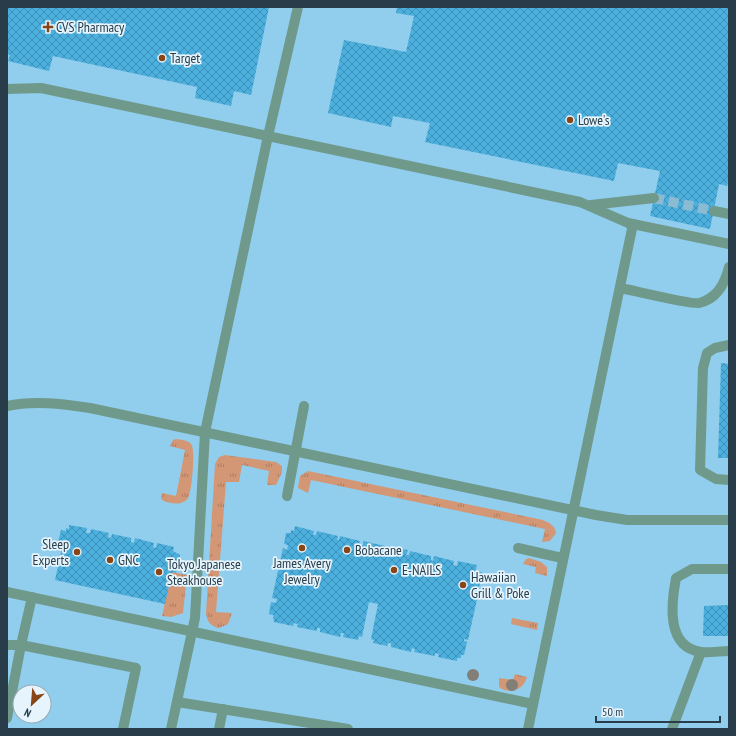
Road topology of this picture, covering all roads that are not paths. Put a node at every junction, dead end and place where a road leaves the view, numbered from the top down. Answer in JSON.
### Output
{"nodes":[{"id":1,"x":298,"y":7,"type":"edge"},
{"id":2,"x":7,"y":89,"type":"edge"},
{"id":3,"x":268,"y":136,"type":"junction"},
{"id":4,"x":654,"y":198,"type":"tunnel mouth"},
{"id":5,"x":588,"y":205,"type":"junction"},
{"id":6,"x":714,"y":211,"type":"tunnel mouth"},
{"id":7,"x":729,"y":214,"type":"edge"},
{"id":8,"x":633,"y":224,"type":"junction"},
{"id":9,"x":729,"y":244,"type":"edge"},
{"id":10,"x":729,"y":268,"type":"edge"},
{"id":11,"x":620,"y":288,"type":"junction"},
{"id":12,"x":729,"y":345,"type":"edge"},
{"id":13,"x":7,"y":406,"type":"edge"},
{"id":14,"x":304,"y":406,"type":"dead end"},
{"id":15,"x":206,"y":432,"type":"junction"},
{"id":16,"x":296,"y":451,"type":"junction"},
{"id":17,"x":729,"y":480,"type":"edge"},
{"id":18,"x":287,"y":496,"type":"dead end"},
{"id":19,"x":573,"y":510,"type":"junction"},
{"id":20,"x":729,"y":520,"type":"edge"},
{"id":21,"x":518,"y":548,"type":"dead end"},
{"id":22,"x":562,"y":558,"type":"junction"},
{"id":23,"x":729,"y":568,"type":"edge"},
{"id":24,"x":7,"y":592,"type":"edge"},
{"id":25,"x":32,"y":597,"type":"junction"},
{"id":26,"x":192,"y":631,"type":"junction"},
{"id":27,"x":7,"y":645,"type":"edge"},
{"id":28,"x":21,"y":645,"type":"junction"},
{"id":29,"x":729,"y":651,"type":"edge"},
{"id":30,"x":700,"y":652,"type":"junction"},
{"id":31,"x":177,"y":702,"type":"junction"},
{"id":32,"x":533,"y":704,"type":"junction"},
{"id":33,"x":223,"y":709,"type":"junction"},
{"id":34,"x":7,"y":718,"type":"edge"},
{"id":35,"x":123,"y":729,"type":"edge"},
{"id":36,"x":171,"y":729,"type":"edge"},
{"id":37,"x":219,"y":729,"type":"edge"},
{"id":38,"x":348,"y":729,"type":"edge"},
{"id":39,"x":528,"y":729,"type":"edge"},
{"id":40,"x":672,"y":729,"type":"edge"}],
"edges":[{"from":1,"to":3,"type":"lane"},
{"from":2,"to":3,"type":"lane"},
{"from":3,"to":5,"type":"lane"},
{"from":3,"to":15,"type":"lane"},
{"from":4,"to":5,"type":"lane"},
{"from":5,"to":8,"type":"lane"},
{"from":6,"to":7,"type":"lane"},
{"from":8,"to":9,"type":"lane"},
{"from":8,"to":11,"type":"lane"},
{"from":10,"to":11,"type":"lane"},
{"from":11,"to":19,"type":"lane"},
{"from":12,"to":17,"type":"lane"},
{"from":13,"to":15,"type":"lane"},
{"from":14,"to":16,"type":"lane"},
{"from":15,"to":16,"type":"lane"},
{"from":15,"to":26,"type":"lane"},
{"from":16,"to":18,"type":"lane"},
{"from":16,"to":19,"type":"lane"},
{"from":19,"to":20,"type":"lane"},
{"from":19,"to":22,"type":"lane"},
{"from":21,"to":22,"type":"lane"},
{"from":22,"to":32,"type":"lane"},
{"from":23,"to":30,"type":"lane"},
{"from":24,"to":25,"type":"lane"},
{"from":25,"to":26,"type":"lane"},
{"from":25,"to":28,"type":"lane"},
{"from":26,"to":31,"type":"lane"},
{"from":26,"to":32,"type":"lane"},
{"from":27,"to":28,"type":"lane"},
{"from":28,"to":34,"type":"lane"},
{"from":28,"to":35,"type":"lane"},
{"from":29,"to":30,"type":"lane"},
{"from":30,"to":40,"type":"lane"},
{"from":31,"to":33,"type":"lane"},
{"from":31,"to":36,"type":"lane"},
{"from":32,"to":39,"type":"lane"},
{"from":33,"to":37,"type":"lane"},
{"from":33,"to":38,"type":"lane"}]}
